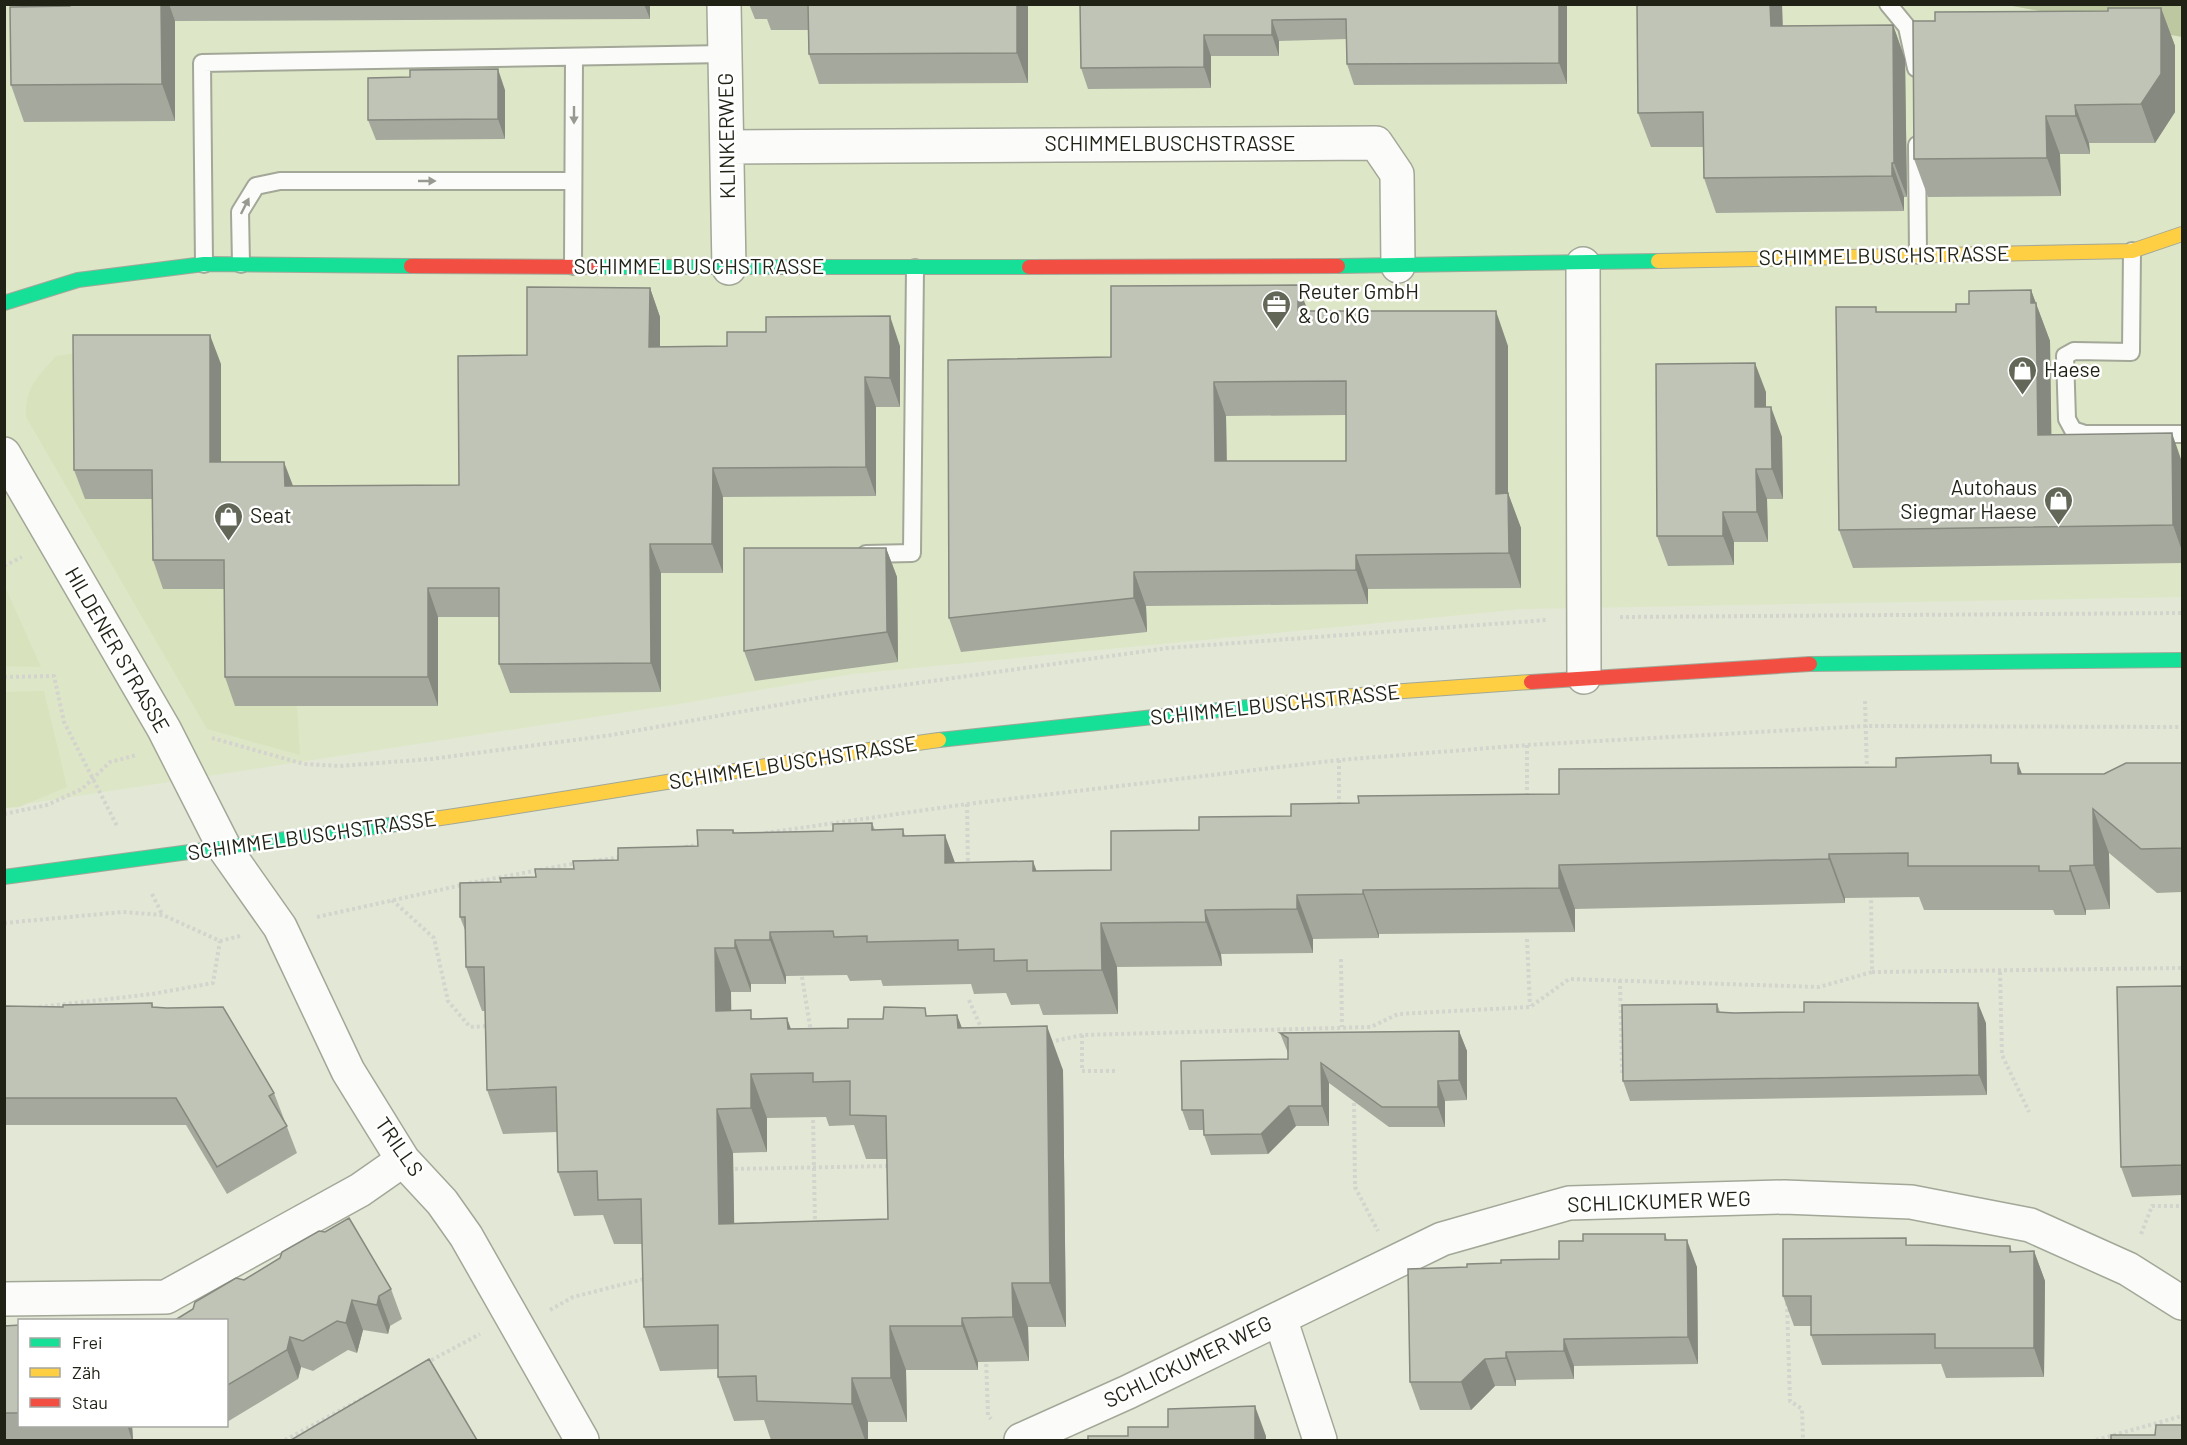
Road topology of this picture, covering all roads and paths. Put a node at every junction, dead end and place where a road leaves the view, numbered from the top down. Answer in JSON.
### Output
{"nodes":[{"id":1,"x":724,"y":4,"type":"edge"},
{"id":2,"x":1888,"y":4,"type":"edge"},
{"id":3,"x":725,"y":54,"type":"junction"},
{"id":4,"x":574,"y":57,"type":"junction"},
{"id":5,"x":1916,"y":82,"type":"edge"},
{"id":6,"x":1917,"y":128,"type":"edge"},
{"id":7,"x":728,"y":147,"type":"junction"},
{"id":8,"x":573,"y":181,"type":"junction"},
{"id":9,"x":2182,"y":234,"type":"edge"},
{"id":10,"x":2132,"y":251,"type":"junction"},
{"id":11,"x":1918,"y":255,"type":"junction"},
{"id":12,"x":204,"y":264,"type":"junction"},
{"id":13,"x":241,"y":264,"type":"junction"},
{"id":14,"x":1583,"y":264,"type":"junction"},
{"id":15,"x":573,"y":266,"type":"junction"},
{"id":16,"x":1398,"y":266,"type":"junction"},
{"id":17,"x":729,"y":268,"type":"junction"},
{"id":18,"x":915,"y":268,"type":"junction"},
{"id":19,"x":4,"y":303,"type":"edge"},
{"id":20,"x":2182,"y":434,"type":"edge"},
{"id":21,"x":4,"y":454,"type":"edge"},
{"id":22,"x":844,"y":554,"type":"edge"},
{"id":23,"x":2182,"y":613,"type":"edge"},
{"id":24,"x":1584,"y":618,"type":"junction"},
{"id":25,"x":2182,"y":660,"type":"edge"},
{"id":26,"x":1865,"y":661,"type":"junction"},
{"id":27,"x":4,"y":677,"type":"edge"},
{"id":28,"x":1584,"y":677,"type":"junction"},
{"id":29,"x":1866,"y":726,"type":"junction"},
{"id":30,"x":2182,"y":727,"type":"edge"},
{"id":31,"x":210,"y":738,"type":"dead end"},
{"id":32,"x":1527,"y":745,"type":"junction"},
{"id":33,"x":1339,"y":760,"type":"junction"},
{"id":34,"x":110,"y":762,"type":"dead end"},
{"id":35,"x":93,"y":778,"type":"junction"},
{"id":36,"x":1868,"y":782,"type":"edge"},
{"id":37,"x":1527,"y":800,"type":"edge"},
{"id":38,"x":967,"y":804,"type":"junction"},
{"id":39,"x":4,"y":814,"type":"edge"},
{"id":40,"x":1339,"y":818,"type":"edge"},
{"id":41,"x":793,"y":828,"type":"junction"},
{"id":42,"x":760,"y":834,"type":"edge"},
{"id":43,"x":793,"y":838,"type":"edge"},
{"id":44,"x":705,"y":843,"type":"edge"},
{"id":45,"x":683,"y":847,"type":"edge"},
{"id":46,"x":225,"y":849,"type":"junction"},
{"id":47,"x":626,"y":856,"type":"edge"},
{"id":48,"x":136,"y":861,"type":"junction"},
{"id":49,"x":591,"y":861,"type":"edge"},
{"id":50,"x":579,"y":863,"type":"edge"},
{"id":51,"x":4,"y":877,"type":"edge"},
{"id":52,"x":968,"y":878,"type":"edge"},
{"id":53,"x":1871,"y":883,"type":"edge"},
{"id":54,"x":392,"y":900,"type":"junction"},
{"id":55,"x":163,"y":915,"type":"junction"},
{"id":56,"x":4,"y":923,"type":"edge"},
{"id":57,"x":280,"y":927,"type":"junction"},
{"id":58,"x":1527,"y":939,"type":"dead end"},
{"id":59,"x":220,"y":941,"type":"junction"},
{"id":60,"x":1341,"y":959,"type":"dead end"},
{"id":61,"x":799,"y":962,"type":"edge"},
{"id":62,"x":2182,"y":968,"type":"edge"},
{"id":63,"x":1872,"y":972,"type":"junction"},
{"id":64,"x":2001,"y":972,"type":"junction"},
{"id":65,"x":1620,"y":980,"type":"junction"},
{"id":66,"x":969,"y":1000,"type":"dead end"},
{"id":67,"x":1530,"y":1007,"type":"junction"},
{"id":68,"x":27,"y":1009,"type":"edge"},
{"id":69,"x":493,"y":1026,"type":"edge"},
{"id":70,"x":1342,"y":1027,"type":"junction"},
{"id":71,"x":1353,"y":1027,"type":"junction"},
{"id":72,"x":1353,"y":1034,"type":"edge"},
{"id":73,"x":1082,"y":1035,"type":"junction"},
{"id":74,"x":801,"y":1036,"type":"edge"},
{"id":75,"x":985,"y":1041,"type":"edge"},
{"id":76,"x":1046,"y":1043,"type":"edge"},
{"id":77,"x":1115,"y":1071,"type":"dead end"},
{"id":78,"x":1622,"y":1073,"type":"edge"},
{"id":79,"x":1354,"y":1090,"type":"edge"},
{"id":80,"x":813,"y":1105,"type":"edge"},
{"id":81,"x":2029,"y":1112,"type":"dead end"},
{"id":82,"x":403,"y":1160,"type":"junction"},
{"id":83,"x":893,"y":1166,"type":"edge"},
{"id":84,"x":814,"y":1168,"type":"junction"},
{"id":85,"x":722,"y":1170,"type":"dead end"},
{"id":86,"x":2182,"y":1206,"type":"edge"},
{"id":87,"x":815,"y":1227,"type":"edge"},
{"id":88,"x":1393,"y":1261,"type":"junction"},
{"id":89,"x":2128,"y":1269,"type":"junction"},
{"id":90,"x":652,"y":1277,"type":"edge"},
{"id":91,"x":1786,"y":1296,"type":"edge"},
{"id":92,"x":4,"y":1299,"type":"edge"},
{"id":93,"x":2182,"y":1303,"type":"edge"},
{"id":94,"x":1280,"y":1318,"type":"junction"},
{"id":95,"x":515,"y":1321,"type":"junction"},
{"id":96,"x":986,"y":1347,"type":"edge"},
{"id":97,"x":419,"y":1367,"type":"edge"},
{"id":98,"x":368,"y":1395,"type":"edge"},
{"id":99,"x":2182,"y":1416,"type":"edge"},
{"id":100,"x":993,"y":1423,"type":"dead end"},
{"id":101,"x":285,"y":1440,"type":"edge"},
{"id":102,"x":582,"y":1440,"type":"edge"},
{"id":103,"x":1021,"y":1440,"type":"edge"},
{"id":104,"x":1320,"y":1440,"type":"edge"},
{"id":105,"x":1803,"y":1440,"type":"edge"},
{"id":106,"x":2096,"y":1440,"type":"edge"}],
"edges":[{"from":1,"to":3,"type":"street","name":"KLINKERWEG"},
{"from":2,"to":5,"type":"lane"},
{"from":3,"to":4,"type":"lane"},
{"from":3,"to":7,"type":"street","name":"KLINKERWEG"},
{"from":4,"to":8,"type":"lane","one_way":true},
{"from":4,"to":12,"type":"lane"},
{"from":6,"to":11,"type":"lane"},
{"from":7,"to":16,"type":"street","name":"SCHIMMELBUSCHSTRASSE"},
{"from":7,"to":17,"type":"street","name":"KLINKERWEG"},
{"from":13,"to":8,"type":"lane","one_way":true},
{"from":8,"to":15,"type":"lane"},
{"from":9,"to":10,"type":"street","name":"SCHIMMELBUSCHSTRASSE"},
{"from":10,"to":11,"type":"street","name":"SCHIMMELBUSCHSTRASSE"},
{"from":10,"to":20,"type":"lane"},
{"from":11,"to":14,"type":"street","name":"SCHIMMELBUSCHSTRASSE"},
{"from":12,"to":13,"type":"street","name":"SCHIMMELBUSCHSTRASSE"},
{"from":12,"to":19,"type":"street","name":"SCHIMMELBUSCHSTRASSE"},
{"from":13,"to":15,"type":"street","name":"SCHIMMELBUSCHSTRASSE"},
{"from":14,"to":16,"type":"street","name":"SCHIMMELBUSCHSTRASSE"},
{"from":14,"to":24,"type":"street"},
{"from":15,"to":17,"type":"street","name":"SCHIMMELBUSCHSTRASSE"},
{"from":16,"to":18,"type":"street","name":"SCHIMMELBUSCHSTRASSE"},
{"from":17,"to":18,"type":"street","name":"SCHIMMELBUSCHSTRASSE"},
{"from":18,"to":22,"type":"lane"},
{"from":21,"to":46,"type":"street","name":"HILDENER STRASSE"},
{"from":23,"to":24,"type":"path"},
{"from":24,"to":28,"type":"street"},
{"from":24,"to":31,"type":"path"},
{"from":25,"to":26,"type":"street","name":"SCHIMMELBUSCHSTRASSE"},
{"from":26,"to":28,"type":"street","name":"SCHIMMELBUSCHSTRASSE"},
{"from":26,"to":29,"type":"path"},
{"from":27,"to":35,"type":"path"},
{"from":28,"to":46,"type":"street","name":"SCHIMMELBUSCHSTRASSE"},
{"from":29,"to":30,"type":"path"},
{"from":29,"to":32,"type":"path"},
{"from":29,"to":36,"type":"path"},
{"from":32,"to":33,"type":"path"},
{"from":32,"to":37,"type":"path"},
{"from":33,"to":38,"type":"path"},
{"from":33,"to":40,"type":"path"},
{"from":34,"to":35,"type":"path"},
{"from":35,"to":39,"type":"path"},
{"from":35,"to":48,"type":"path"},
{"from":38,"to":41,"type":"path"},
{"from":38,"to":52,"type":"path"},
{"from":41,"to":42,"type":"path"},
{"from":41,"to":43,"type":"path"},
{"from":44,"to":45,"type":"path"},
{"from":46,"to":48,"type":"street","name":"SCHIMMELBUSCHSTRASSE"},
{"from":46,"to":57,"type":"street","name":"TRILLS"},
{"from":47,"to":49,"type":"path"},
{"from":48,"to":51,"type":"street","name":"SCHIMMELBUSCHSTRASSE"},
{"from":48,"to":55,"type":"path"},
{"from":50,"to":54,"type":"path"},
{"from":53,"to":63,"type":"path"},
{"from":54,"to":57,"type":"path"},
{"from":54,"to":69,"type":"path"},
{"from":55,"to":56,"type":"path"},
{"from":55,"to":59,"type":"path"},
{"from":57,"to":59,"type":"path"},
{"from":57,"to":82,"type":"street","name":"TRILLS"},
{"from":58,"to":67,"type":"path"},
{"from":59,"to":68,"type":"path"},
{"from":60,"to":70,"type":"path"},
{"from":61,"to":74,"type":"path"},
{"from":62,"to":64,"type":"path"},
{"from":63,"to":64,"type":"path"},
{"from":63,"to":65,"type":"path"},
{"from":64,"to":81,"type":"path"},
{"from":65,"to":67,"type":"path"},
{"from":65,"to":78,"type":"path"},
{"from":66,"to":75,"type":"path"},
{"from":67,"to":71,"type":"path"},
{"from":70,"to":71,"type":"path"},
{"from":70,"to":73,"type":"path"},
{"from":71,"to":72,"type":"path"},
{"from":73,"to":76,"type":"path"},
{"from":73,"to":77,"type":"path"},
{"from":79,"to":88,"type":"path"},
{"from":80,"to":84,"type":"path"},
{"from":82,"to":92,"type":"street"},
{"from":82,"to":95,"type":"street","name":"TRILLS"},
{"from":83,"to":84,"type":"path"},
{"from":84,"to":85,"type":"path"},
{"from":84,"to":87,"type":"path"},
{"from":86,"to":89,"type":"path"},
{"from":88,"to":89,"type":"street","name":"SCHLICKUMER WEG"},
{"from":88,"to":94,"type":"street","name":"SCHLICKUMER WEG"},
{"from":89,"to":93,"type":"street","name":"SCHLICKUMER WEG"},
{"from":90,"to":95,"type":"path"},
{"from":91,"to":105,"type":"path"},
{"from":94,"to":103,"type":"street","name":"SCHLICKUMER WEG"},
{"from":94,"to":104,"type":"street"},
{"from":95,"to":97,"type":"path"},
{"from":95,"to":102,"type":"street","name":"TRILLS"},
{"from":96,"to":100,"type":"path"},
{"from":98,"to":101,"type":"path"},
{"from":99,"to":106,"type":"path"}]}
